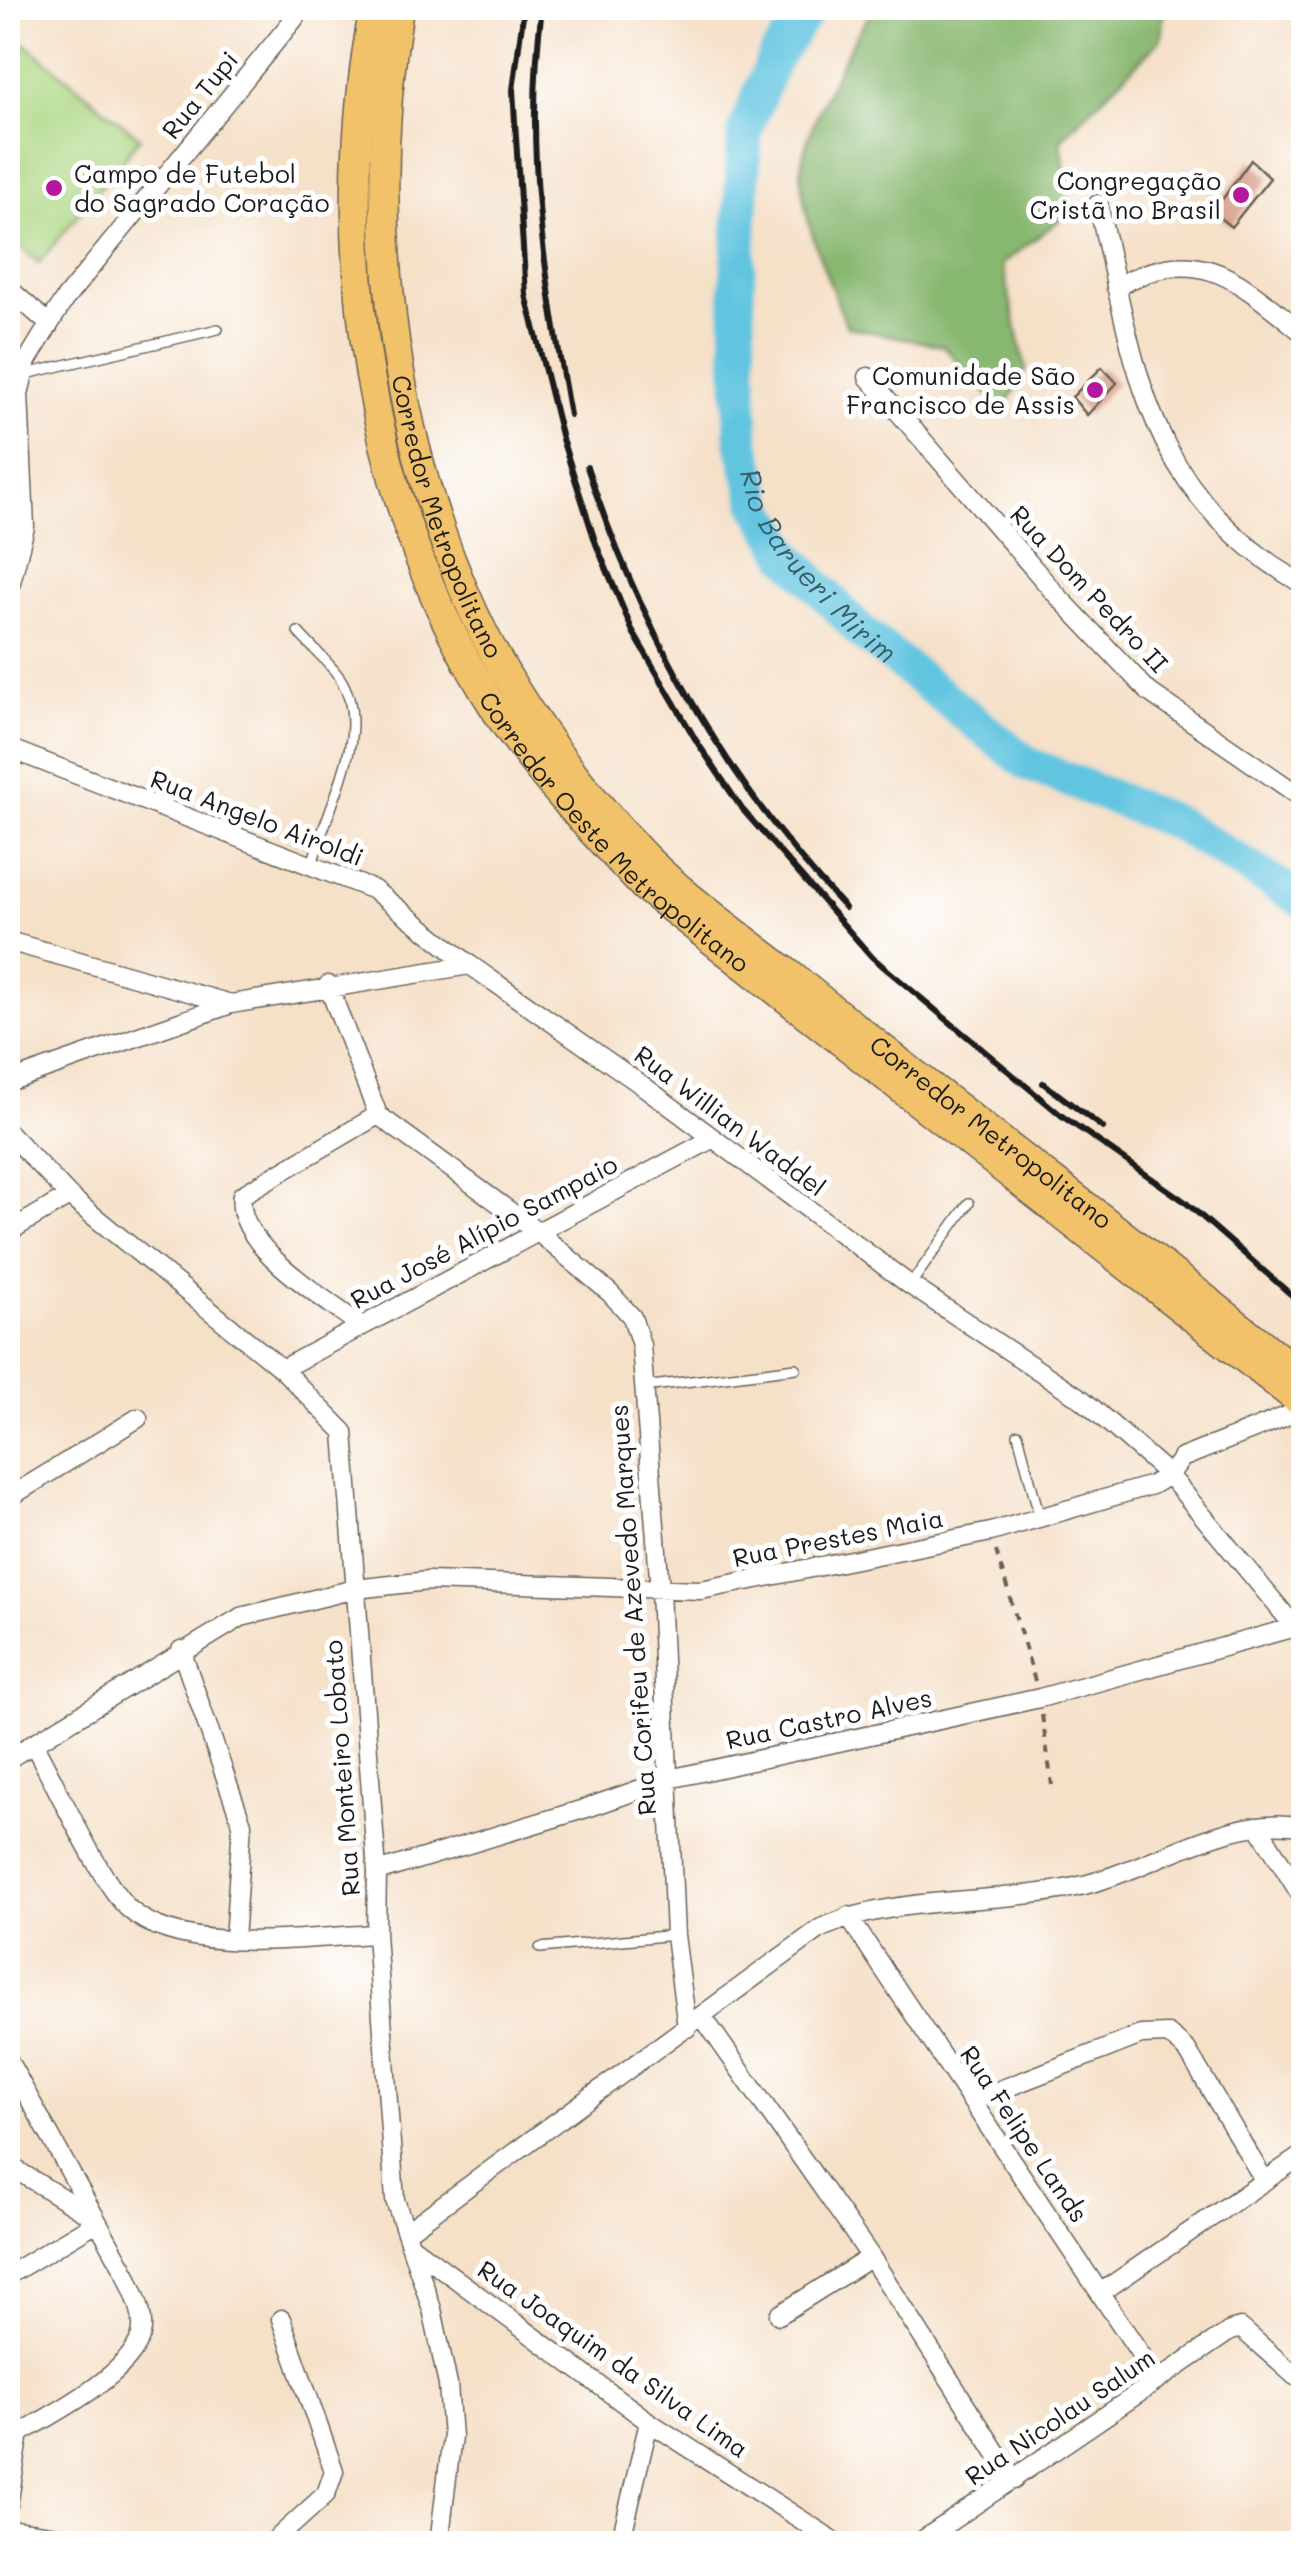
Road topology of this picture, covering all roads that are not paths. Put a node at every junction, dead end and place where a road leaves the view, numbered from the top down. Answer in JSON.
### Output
{"nodes":[{"id":1,"x":303,"y":8,"type":"edge"},
{"id":2,"x":374,"y":8,"type":"edge"},
{"id":3,"x":399,"y":8,"type":"edge"},
{"id":4,"x":1098,"y":204,"type":"dead end"},
{"id":5,"x":358,"y":268,"type":"junction"},
{"id":6,"x":389,"y":268,"type":"junction"},
{"id":7,"x":1116,"y":287,"type":"junction"},
{"id":8,"x":8,"y":288,"type":"edge"},
{"id":9,"x":49,"y":324,"type":"junction"},
{"id":10,"x":218,"y":329,"type":"dead end"},
{"id":11,"x":1304,"y":334,"type":"edge"},
{"id":12,"x":25,"y":368,"type":"junction"},
{"id":13,"x":868,"y":377,"type":"dead end"},
{"id":14,"x":8,"y":388,"type":"edge"},
{"id":15,"x":8,"y":477,"type":"edge"},
{"id":16,"x":24,"y":489,"type":"junction"},
{"id":17,"x":1304,"y":584,"type":"edge"},
{"id":18,"x":8,"y":594,"type":"edge"},
{"id":19,"x":298,"y":632,"type":"dead end"},
{"id":20,"x":8,"y":748,"type":"edge"},
{"id":21,"x":1304,"y":799,"type":"edge"},
{"id":22,"x":312,"y":866,"type":"junction"},
{"id":23,"x":8,"y":940,"type":"edge"},
{"id":24,"x":470,"y":966,"type":"junction"},
{"id":25,"x":328,"y":985,"type":"junction"},
{"id":26,"x":231,"y":1004,"type":"junction"},
{"id":27,"x":8,"y":1082,"type":"edge"},
{"id":28,"x":378,"y":1115,"type":"junction"},
{"id":29,"x":8,"y":1132,"type":"edge"},
{"id":30,"x":710,"y":1140,"type":"junction"},
{"id":31,"x":69,"y":1196,"type":"junction"},
{"id":32,"x":968,"y":1203,"type":"dead end"},
{"id":33,"x":8,"y":1232,"type":"edge"},
{"id":34,"x":538,"y":1232,"type":"junction"},
{"id":35,"x":910,"y":1285,"type":"junction"},
{"id":36,"x":361,"y":1326,"type":"junction"},
{"id":37,"x":282,"y":1368,"type":"junction"},
{"id":38,"x":796,"y":1368,"type":"dead end"},
{"id":39,"x":1304,"y":1378,"type":"edge"},
{"id":40,"x":644,"y":1387,"type":"junction"},
{"id":41,"x":1304,"y":1407,"type":"edge"},
{"id":42,"x":138,"y":1418,"type":"dead end"},
{"id":43,"x":1018,"y":1434,"type":"dead end"},
{"id":44,"x":1169,"y":1476,"type":"junction"},
{"id":45,"x":8,"y":1498,"type":"edge"},
{"id":46,"x":1040,"y":1519,"type":"junction"},
{"id":47,"x":355,"y":1589,"type":"junction"},
{"id":48,"x":660,"y":1590,"type":"junction"},
{"id":49,"x":1299,"y":1633,"type":"edge"},
{"id":50,"x":180,"y":1650,"type":"junction"},
{"id":51,"x":33,"y":1743,"type":"junction"},
{"id":52,"x":8,"y":1759,"type":"edge"},
{"id":53,"x":669,"y":1778,"type":"junction"},
{"id":54,"x":1258,"y":1826,"type":"junction"},
{"id":55,"x":1304,"y":1827,"type":"edge"},
{"id":56,"x":377,"y":1872,"type":"junction"},
{"id":57,"x":1304,"y":1900,"type":"edge"},
{"id":58,"x":848,"y":1916,"type":"junction"},
{"id":59,"x":376,"y":1934,"type":"junction"},
{"id":60,"x":675,"y":1935,"type":"junction"},
{"id":61,"x":234,"y":1940,"type":"junction"},
{"id":62,"x":540,"y":1948,"type":"dead end"},
{"id":63,"x":695,"y":2022,"type":"junction"},
{"id":64,"x":8,"y":2060,"type":"edge"},
{"id":65,"x":972,"y":2101,"type":"junction"},
{"id":66,"x":1304,"y":2154,"type":"edge"},
{"id":67,"x":8,"y":2164,"type":"edge"},
{"id":68,"x":1264,"y":2180,"type":"junction"},
{"id":69,"x":92,"y":2219,"type":"junction"},
{"id":70,"x":408,"y":2239,"type":"junction"},
{"id":71,"x":871,"y":2257,"type":"junction"},
{"id":72,"x":8,"y":2275,"type":"edge"},
{"id":73,"x":1100,"y":2292,"type":"junction"},
{"id":74,"x":779,"y":2315,"type":"dead end"},
{"id":75,"x":281,"y":2319,"type":"dead end"},
{"id":76,"x":1304,"y":2378,"type":"edge"},
{"id":77,"x":1158,"y":2380,"type":"junction"},
{"id":78,"x":649,"y":2422,"type":"junction"},
{"id":79,"x":14,"y":2436,"type":"edge"},
{"id":80,"x":1014,"y":2480,"type":"junction"},
{"id":81,"x":8,"y":2505,"type":"edge"},
{"id":82,"x":8,"y":2529,"type":"edge"},
{"id":83,"x":111,"y":2544,"type":"edge"},
{"id":84,"x":271,"y":2544,"type":"edge"},
{"id":85,"x":439,"y":2544,"type":"edge"},
{"id":86,"x":620,"y":2544,"type":"edge"},
{"id":87,"x":839,"y":2544,"type":"edge"},
{"id":88,"x":917,"y":2544,"type":"edge"}],
"edges":[{"from":1,"to":9,"type":"street","name":"Rua Tupi"},
{"from":2,"to":5,"type":"main road","name":"Corredor Oeste Metropolitano"},
{"from":3,"to":6,"type":"main road","name":"Corredor Metropolitano"},
{"from":4,"to":7,"type":"street"},
{"from":5,"to":6,"type":"main road"},
{"from":5,"to":41,"type":"main road","name":"Corredor Oeste Metropolitano"},
{"from":6,"to":39,"type":"main road","name":"Corredor Metropolitano"},
{"from":7,"to":11,"type":"street"},
{"from":7,"to":17,"type":"street"},
{"from":8,"to":9,"type":"street"},
{"from":9,"to":12,"type":"street","name":"Rua Tupi"},
{"from":10,"to":12,"type":"lane"},
{"from":12,"to":14,"type":"street"},
{"from":12,"to":16,"type":"street","name":"Rua Tupi"},
{"from":13,"to":21,"type":"street","name":"Rua Dom Pedro II"},
{"from":15,"to":16,"type":"street"},
{"from":16,"to":18,"type":"street","name":"Rua Tupi"},
{"from":19,"to":22,"type":"lane"},
{"from":20,"to":22,"type":"street","name":"Rua Angelo Airoldi"},
{"from":22,"to":24,"type":"street","name":"Rua Angelo Airoldi"},
{"from":23,"to":26,"type":"street"},
{"from":24,"to":25,"type":"street"},
{"from":24,"to":30,"type":"street","name":"Rua Willian Waddel"},
{"from":25,"to":26,"type":"street"},
{"from":25,"to":28,"type":"street"},
{"from":26,"to":27,"type":"street"},
{"from":28,"to":34,"type":"street","name":"Rua Corifeu de Azevedo Marques"},
{"from":28,"to":36,"type":"street"},
{"from":29,"to":31,"type":"street","name":"Rua Monteiro Lobato"},
{"from":30,"to":34,"type":"street","name":"Rua José Alípio Sampaio"},
{"from":30,"to":35,"type":"street","name":"Rua Willian Waddel"},
{"from":31,"to":33,"type":"street"},
{"from":31,"to":37,"type":"street","name":"Rua Monteiro Lobato"},
{"from":32,"to":35,"type":"lane"},
{"from":34,"to":36,"type":"street","name":"Rua José Alípio Sampaio"},
{"from":34,"to":40,"type":"street","name":"Rua Corifeu de Azevedo Marques"},
{"from":35,"to":44,"type":"street","name":"Rua Willian Waddel"},
{"from":36,"to":37,"type":"street","name":"Rua José Alípio Sampaio"},
{"from":37,"to":47,"type":"street","name":"Rua Monteiro Lobato"},
{"from":38,"to":40,"type":"lane"},
{"from":40,"to":48,"type":"street","name":"Rua Corifeu de Azevedo Marques"},
{"from":41,"to":44,"type":"street","name":"Rua Prestes Maia"},
{"from":42,"to":45,"type":"street"},
{"from":43,"to":46,"type":"lane"},
{"from":44,"to":46,"type":"street","name":"Rua Prestes Maia"},
{"from":44,"to":49,"type":"street","name":"Rua Willian Waddel"},
{"from":46,"to":48,"type":"street","name":"Rua Prestes Maia"},
{"from":47,"to":48,"type":"street","name":"Rua Prestes Maia"},
{"from":47,"to":50,"type":"street","name":"Rua Prestes Maia"},
{"from":47,"to":56,"type":"street","name":"Rua Monteiro Lobato"},
{"from":48,"to":53,"type":"street","name":"Rua Corifeu de Azevedo Marques"},
{"from":49,"to":53,"type":"street","name":"Rua Castro Alves"},
{"from":50,"to":51,"type":"street","name":"Rua Prestes Maia"},
{"from":50,"to":61,"type":"street"},
{"from":51,"to":52,"type":"street","name":"Rua Prestes Maia"},
{"from":51,"to":61,"type":"street"},
{"from":53,"to":56,"type":"street","name":"Rua Castro Alves"},
{"from":53,"to":60,"type":"street","name":"Rua Corifeu de Azevedo Marques"},
{"from":54,"to":55,"type":"street"},
{"from":54,"to":57,"type":"street"},
{"from":54,"to":58,"type":"street"},
{"from":56,"to":59,"type":"street","name":"Rua Monteiro Lobato"},
{"from":58,"to":63,"type":"street"},
{"from":58,"to":65,"type":"street","name":"Rua Felipe Lands"},
{"from":59,"to":61,"type":"street"},
{"from":59,"to":70,"type":"street","name":"Rua Monteiro Lobato"},
{"from":60,"to":62,"type":"lane"},
{"from":60,"to":63,"type":"street","name":"Rua Corifeu de Azevedo Marques"},
{"from":63,"to":70,"type":"street"},
{"from":63,"to":71,"type":"street","name":"Rua Corifeu de Azevedo Marques"},
{"from":64,"to":69,"type":"street"},
{"from":65,"to":68,"type":"street"},
{"from":65,"to":73,"type":"street","name":"Rua Felipe Lands"},
{"from":66,"to":68,"type":"street"},
{"from":67,"to":69,"type":"street"},
{"from":68,"to":73,"type":"street"},
{"from":69,"to":72,"type":"street"},
{"from":69,"to":79,"type":"street"},
{"from":70,"to":78,"type":"street","name":"Rua Joaquim da Silva Lima"},
{"from":70,"to":85,"type":"street","name":"Rua Monteiro Lobato"},
{"from":71,"to":74,"type":"street"},
{"from":71,"to":80,"type":"street","name":"Rua Corifeu de Azevedo Marques"},
{"from":73,"to":77,"type":"street","name":"Rua Felipe Lands"},
{"from":75,"to":84,"type":"street"},
{"from":76,"to":77,"type":"street","name":"Rua Nicolau Salum"},
{"from":77,"to":80,"type":"street","name":"Rua Nicolau Salum"},
{"from":78,"to":86,"type":"street"},
{"from":78,"to":87,"type":"street","name":"Rua Joaquim da Silva Lima"},
{"from":79,"to":81,"type":"street"},
{"from":80,"to":88,"type":"street","name":"Rua Nicolau Salum"},
{"from":82,"to":83,"type":"street"}]}
